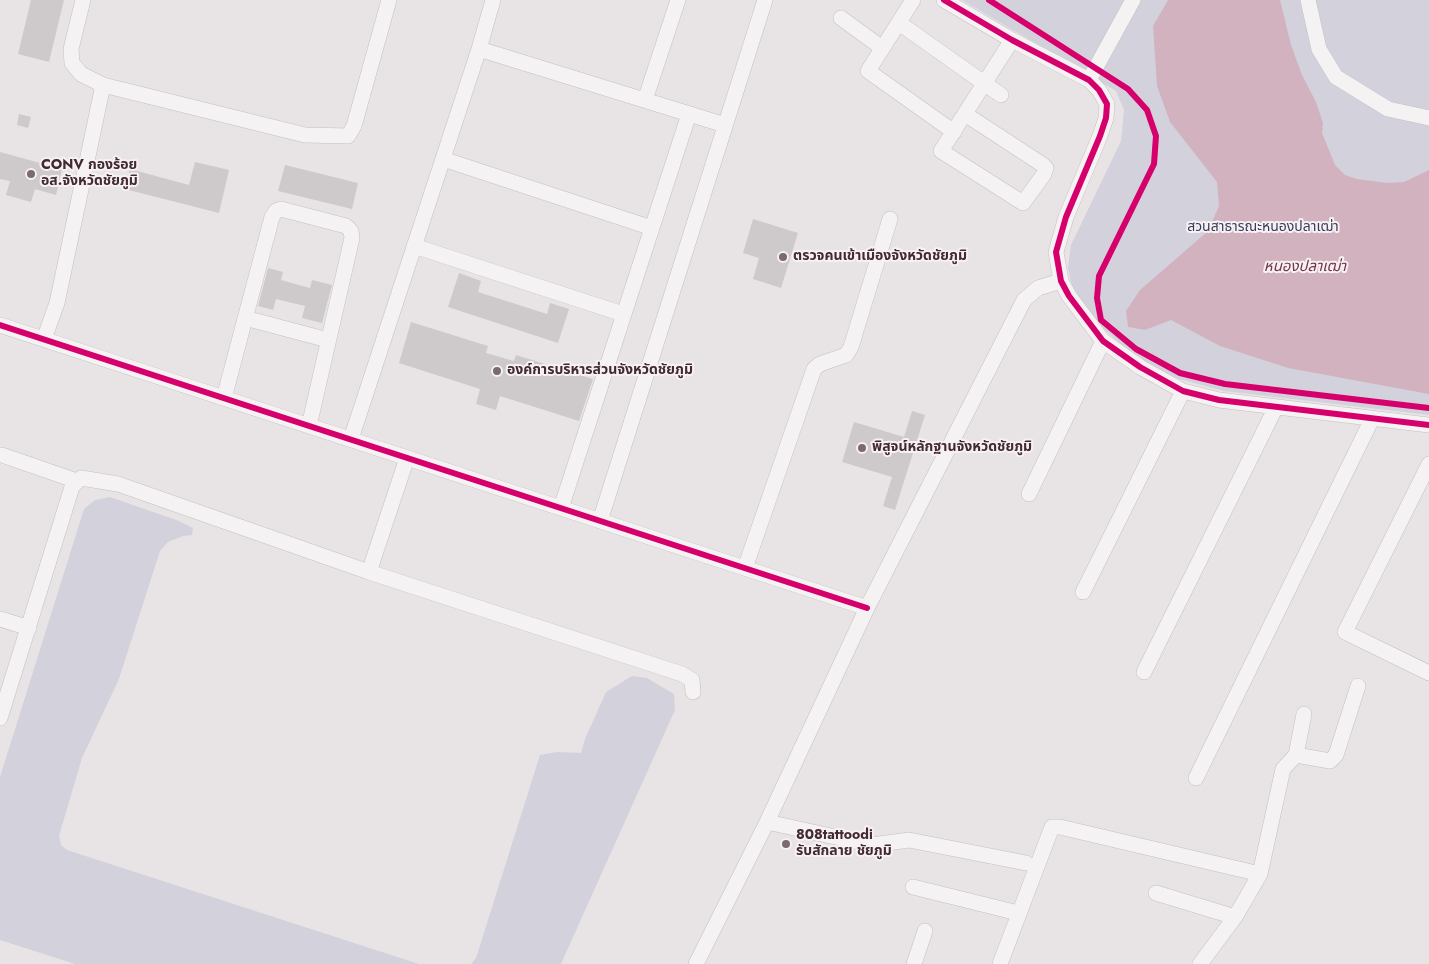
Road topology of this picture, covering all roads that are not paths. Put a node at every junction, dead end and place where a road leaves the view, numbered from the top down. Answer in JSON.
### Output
{"nodes":[{"id":1,"x":83,"y":0,"type":"edge"},
{"id":2,"x":389,"y":0,"type":"edge"},
{"id":3,"x":493,"y":0,"type":"edge"},
{"id":4,"x":678,"y":0,"type":"edge"},
{"id":5,"x":765,"y":0,"type":"edge"},
{"id":6,"x":913,"y":0,"type":"edge"},
{"id":7,"x":944,"y":0,"type":"edge"},
{"id":8,"x":1133,"y":0,"type":"edge"},
{"id":9,"x":1308,"y":0,"type":"edge"},
{"id":10,"x":840,"y":18,"type":"dead end"},
{"id":11,"x":899,"y":23,"type":"junction"},
{"id":12,"x":1012,"y":40,"type":"junction"},
{"id":13,"x":882,"y":48,"type":"junction"},
{"id":14,"x":479,"y":49,"type":"junction"},
{"id":15,"x":1089,"y":80,"type":"junction"},
{"id":16,"x":984,"y":84,"type":"junction"},
{"id":17,"x":103,"y":85,"type":"junction"},
{"id":18,"x":1001,"y":95,"type":"dead end"},
{"id":19,"x":645,"y":100,"type":"junction"},
{"id":20,"x":688,"y":114,"type":"junction"},
{"id":21,"x":965,"y":114,"type":"junction"},
{"id":22,"x":1429,"y":118,"type":"edge"},
{"id":23,"x":725,"y":125,"type":"junction"},
{"id":24,"x":954,"y":132,"type":"junction"},
{"id":25,"x":443,"y":159,"type":"junction"},
{"id":26,"x":890,"y":219,"type":"dead end"},
{"id":27,"x":652,"y":228,"type":"junction"},
{"id":28,"x":414,"y":246,"type":"junction"},
{"id":29,"x":1061,"y":281,"type":"junction"},
{"id":30,"x":623,"y":314,"type":"junction"},
{"id":31,"x":245,"y":318,"type":"junction"},
{"id":32,"x":0,"y":325,"type":"edge"},
{"id":33,"x":44,"y":339,"type":"junction"},
{"id":34,"x":328,"y":340,"type":"junction"},
{"id":35,"x":1103,"y":341,"type":"junction"},
{"id":36,"x":1183,"y":392,"type":"junction"},
{"id":37,"x":224,"y":398,"type":"junction"},
{"id":38,"x":1276,"y":407,"type":"junction"},
{"id":39,"x":1372,"y":419,"type":"junction"},
{"id":40,"x":1429,"y":425,"type":"edge"},
{"id":41,"x":308,"y":426,"type":"junction"},
{"id":42,"x":351,"y":439,"type":"junction"},
{"id":43,"x":2,"y":455,"type":"dead end"},
{"id":44,"x":407,"y":458,"type":"junction"},
{"id":45,"x":1429,"y":464,"type":"edge"},
{"id":46,"x":78,"y":481,"type":"junction"},
{"id":47,"x":1029,"y":494,"type":"dead end"},
{"id":48,"x":561,"y":508,"type":"junction"},
{"id":49,"x":600,"y":521,"type":"junction"},
{"id":50,"x":745,"y":568,"type":"junction"},
{"id":51,"x":369,"y":572,"type":"junction"},
{"id":52,"x":1083,"y":592,"type":"dead end"},
{"id":53,"x":867,"y":608,"type":"junction"},
{"id":54,"x":0,"y":619,"type":"edge"},
{"id":55,"x":29,"y":628,"type":"junction"},
{"id":56,"x":1144,"y":672,"type":"dead end"},
{"id":57,"x":1429,"y":672,"type":"edge"},
{"id":58,"x":1358,"y":686,"type":"dead end"},
{"id":59,"x":692,"y":692,"type":"dead end"},
{"id":60,"x":1304,"y":714,"type":"dead end"},
{"id":61,"x":0,"y":718,"type":"edge"},
{"id":62,"x":1296,"y":755,"type":"junction"},
{"id":63,"x":1196,"y":778,"type":"dead end"},
{"id":64,"x":767,"y":822,"type":"junction"},
{"id":65,"x":1026,"y":863,"type":"dead end"},
{"id":66,"x":1260,"y":874,"type":"junction"},
{"id":67,"x":912,"y":887,"type":"dead end"},
{"id":68,"x":1156,"y":893,"type":"dead end"},
{"id":69,"x":1018,"y":913,"type":"junction"},
{"id":70,"x":1235,"y":917,"type":"junction"},
{"id":71,"x":925,"y":931,"type":"dead end"},
{"id":72,"x":1205,"y":963,"type":"edge"},
{"id":73,"x":696,"y":964,"type":"edge"},
{"id":74,"x":914,"y":964,"type":"edge"},
{"id":75,"x":1000,"y":964,"type":"edge"}],
"edges":[{"from":1,"to":17,"type":"street"},
{"from":2,"to":17,"type":"street"},
{"from":3,"to":14,"type":"street"},
{"from":4,"to":19,"type":"street"},
{"from":5,"to":23,"type":"street"},
{"from":6,"to":11,"type":"street"},
{"from":7,"to":12,"type":"street"},
{"from":8,"to":15,"type":"street"},
{"from":9,"to":22,"type":"street"},
{"from":10,"to":13,"type":"street"},
{"from":11,"to":13,"type":"street"},
{"from":11,"to":16,"type":"street"},
{"from":12,"to":15,"type":"street"},
{"from":12,"to":16,"type":"street"},
{"from":13,"to":24,"type":"street"},
{"from":14,"to":19,"type":"street"},
{"from":14,"to":25,"type":"street"},
{"from":15,"to":29,"type":"street"},
{"from":16,"to":18,"type":"street"},
{"from":16,"to":21,"type":"street"},
{"from":17,"to":33,"type":"street"},
{"from":19,"to":20,"type":"street"},
{"from":20,"to":23,"type":"street"},
{"from":20,"to":27,"type":"street"},
{"from":21,"to":24,"type":"street"},
{"from":21,"to":24,"type":"street"},
{"from":23,"to":49,"type":"street"},
{"from":25,"to":27,"type":"street"},
{"from":25,"to":28,"type":"street"},
{"from":26,"to":50,"type":"street"},
{"from":27,"to":30,"type":"street"},
{"from":28,"to":30,"type":"street"},
{"from":28,"to":42,"type":"street"},
{"from":29,"to":35,"type":"street"},
{"from":29,"to":53,"type":"street"},
{"from":30,"to":48,"type":"street"},
{"from":31,"to":34,"type":"street"},
{"from":31,"to":34,"type":"street"},
{"from":31,"to":37,"type":"street"},
{"from":32,"to":33,"type":"street"},
{"from":33,"to":37,"type":"street"},
{"from":34,"to":41,"type":"street"},
{"from":35,"to":36,"type":"street"},
{"from":35,"to":47,"type":"street"},
{"from":36,"to":38,"type":"street"},
{"from":36,"to":52,"type":"street"},
{"from":37,"to":41,"type":"street"},
{"from":38,"to":39,"type":"street"},
{"from":38,"to":56,"type":"street"},
{"from":39,"to":40,"type":"street"},
{"from":39,"to":63,"type":"street"},
{"from":41,"to":42,"type":"street"},
{"from":42,"to":44,"type":"street"},
{"from":43,"to":46,"type":"street"},
{"from":44,"to":48,"type":"street"},
{"from":44,"to":51,"type":"street"},
{"from":45,"to":57,"type":"street"},
{"from":46,"to":51,"type":"street"},
{"from":46,"to":55,"type":"street"},
{"from":48,"to":49,"type":"street"},
{"from":49,"to":50,"type":"street"},
{"from":50,"to":53,"type":"street"},
{"from":51,"to":59,"type":"street"},
{"from":53,"to":64,"type":"street"},
{"from":54,"to":55,"type":"street"},
{"from":55,"to":61,"type":"street"},
{"from":58,"to":62,"type":"street"},
{"from":60,"to":62,"type":"street"},
{"from":62,"to":66,"type":"street"},
{"from":64,"to":65,"type":"street"},
{"from":64,"to":73,"type":"street"},
{"from":66,"to":69,"type":"street"},
{"from":66,"to":70,"type":"street"},
{"from":67,"to":69,"type":"street"},
{"from":68,"to":70,"type":"street"},
{"from":69,"to":75,"type":"street"},
{"from":70,"to":72,"type":"street"},
{"from":71,"to":74,"type":"street"}]}
